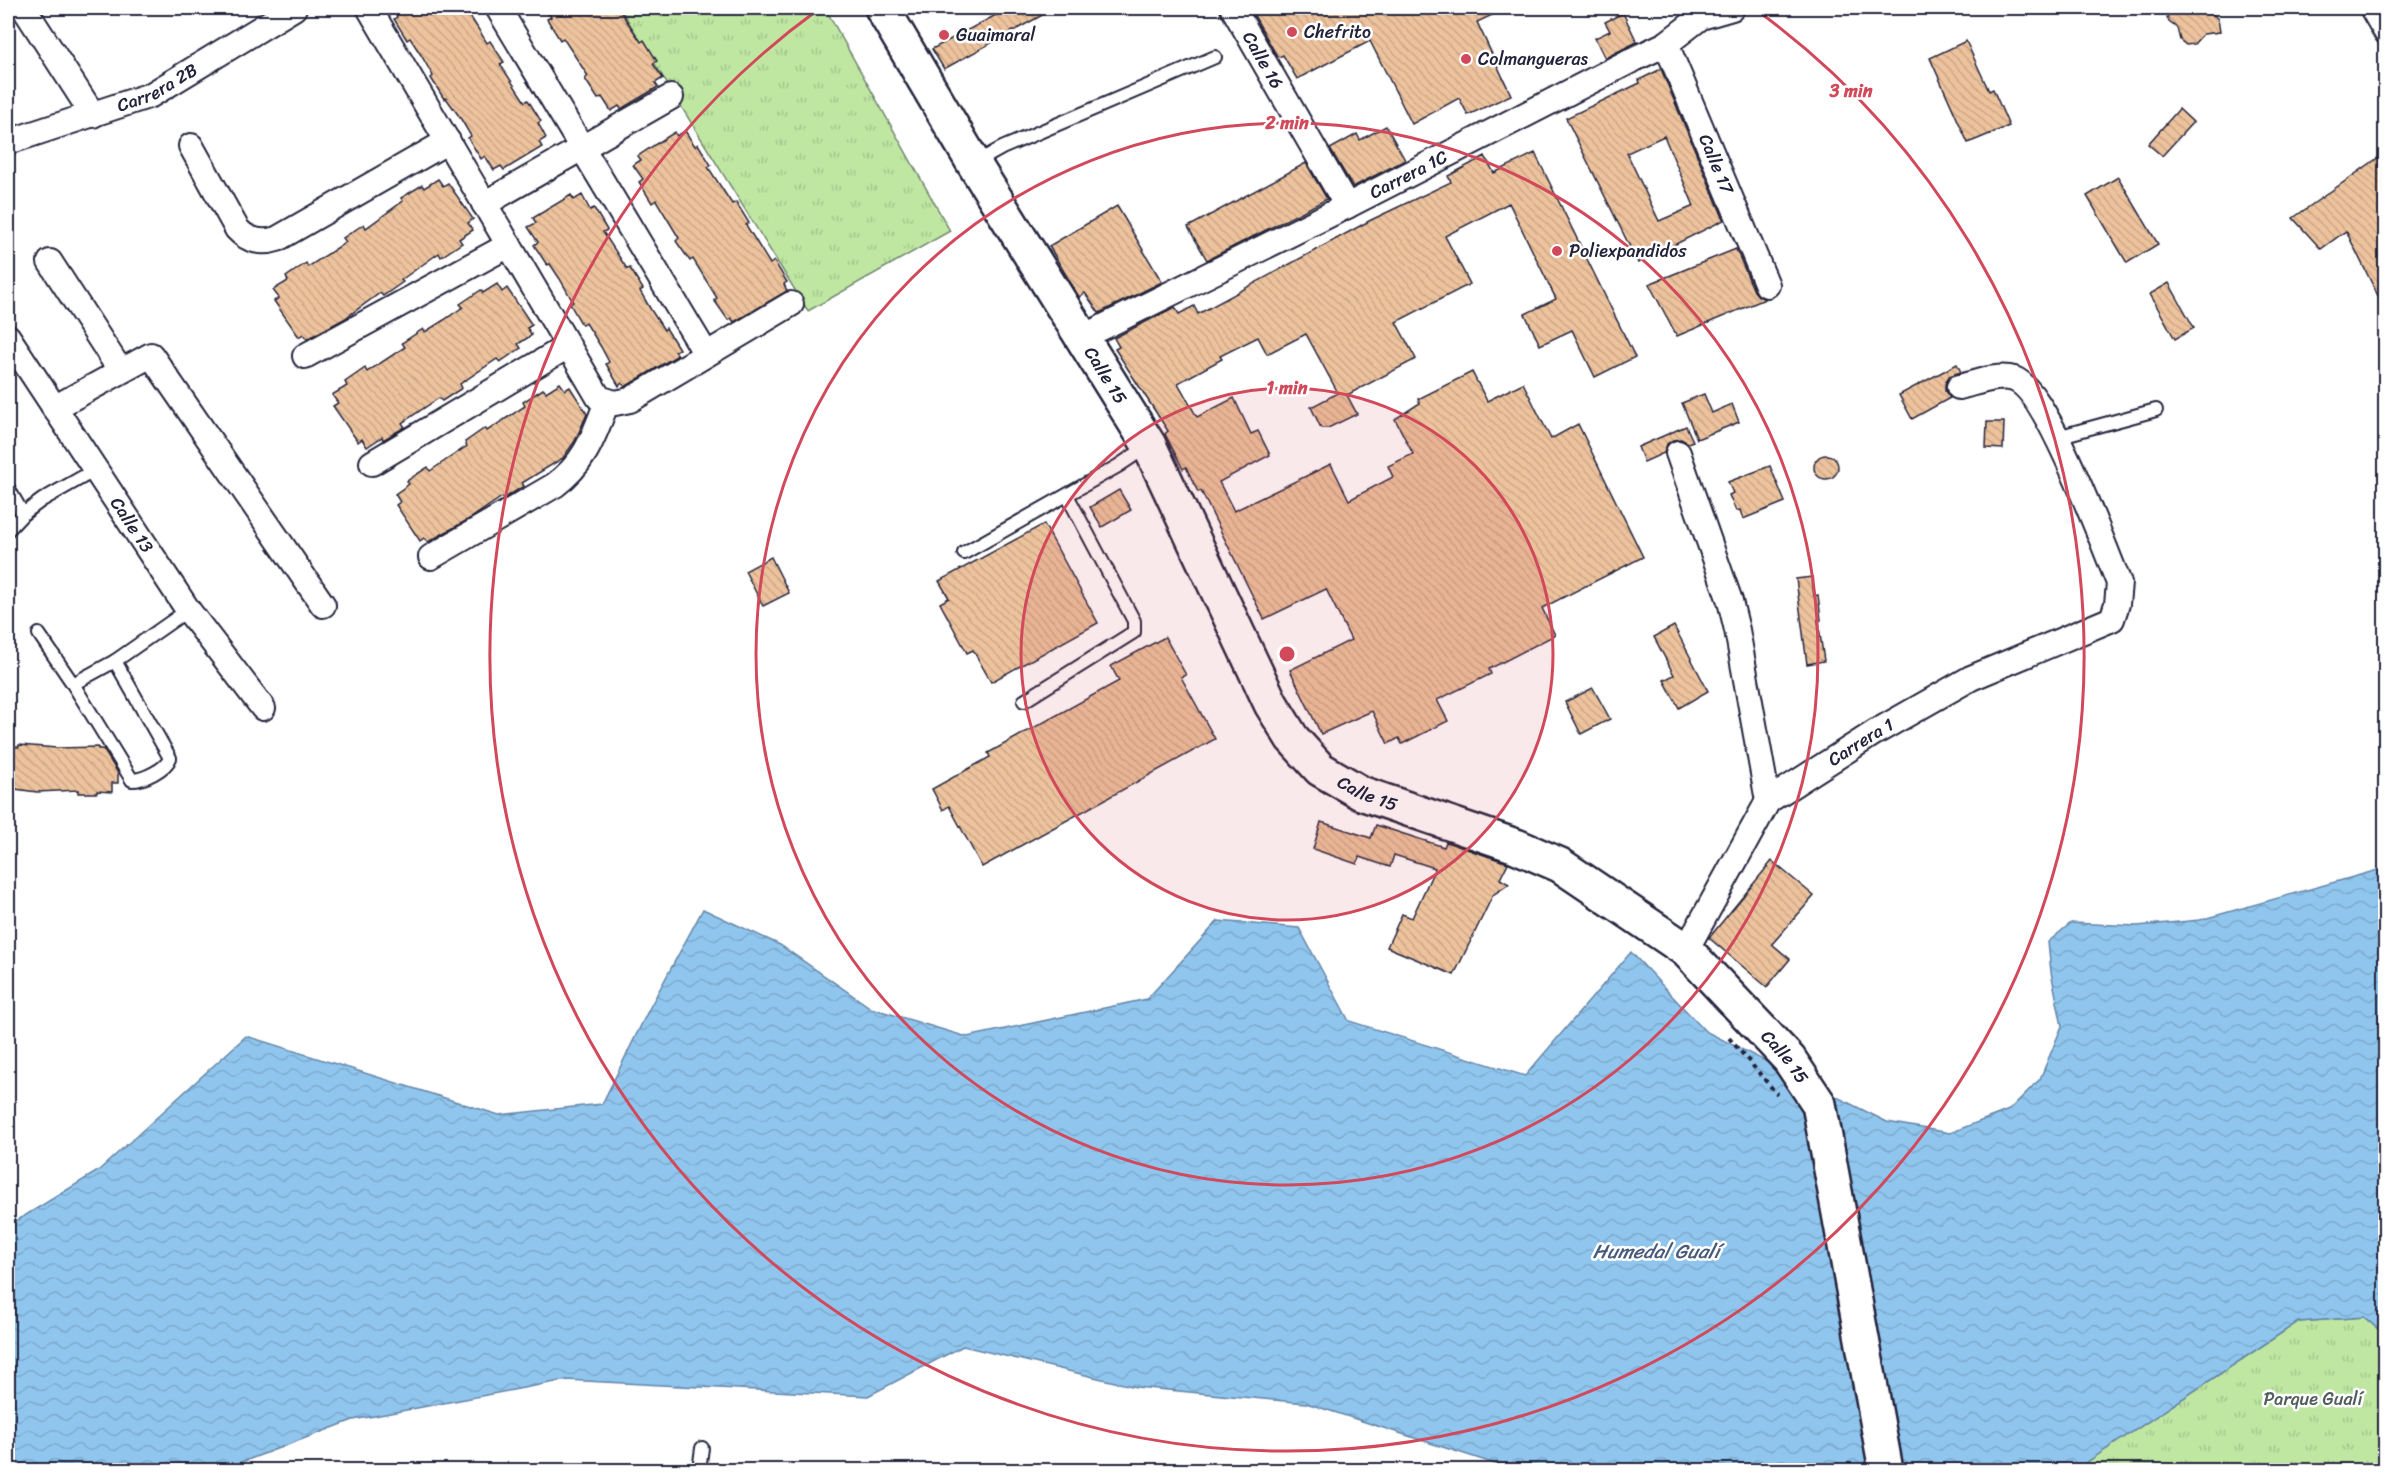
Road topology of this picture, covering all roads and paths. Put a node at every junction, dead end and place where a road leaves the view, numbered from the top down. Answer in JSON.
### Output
{"nodes":[{"id":1,"x":24,"y":8,"type":"edge"},
{"id":2,"x":294,"y":8,"type":"edge"},
{"id":3,"x":369,"y":8,"type":"edge"},
{"id":4,"x":498,"y":8,"type":"edge"},
{"id":5,"x":1233,"y":8,"type":"edge"},
{"id":6,"x":1732,"y":8,"type":"edge"},
{"id":7,"x":2372,"y":8,"type":"edge"},
{"id":8,"x":890,"y":10,"type":"edge"},
{"id":9,"x":1700,"y":12,"type":"edge"},
{"id":10,"x":2385,"y":32,"type":"edge"},
{"id":11,"x":1666,"y":44,"type":"junction"},
{"id":12,"x":1215,"y":57,"type":"dead end"},
{"id":13,"x":670,"y":97,"type":"dead end"},
{"id":14,"x":93,"y":115,"type":"junction"},
{"id":15,"x":448,"y":141,"type":"junction"},
{"id":16,"x":8,"y":142,"type":"edge"},
{"id":17,"x":191,"y":146,"type":"dead end"},
{"id":18,"x":582,"y":148,"type":"junction"},
{"id":19,"x":974,"y":164,"type":"junction"},
{"id":20,"x":484,"y":204,"type":"junction"},
{"id":21,"x":1347,"y":206,"type":"junction"},
{"id":22,"x":509,"y":245,"type":"junction"},
{"id":23,"x":50,"y":262,"type":"dead end"},
{"id":24,"x":1767,"y":285,"type":"dead end"},
{"id":25,"x":791,"y":304,"type":"dead end"},
{"id":26,"x":8,"y":337,"type":"edge"},
{"id":27,"x":1080,"y":338,"type":"junction"},
{"id":28,"x":568,"y":346,"type":"junction"},
{"id":29,"x":706,"y":354,"type":"junction"},
{"id":30,"x":305,"y":356,"type":"dead end"},
{"id":31,"x":120,"y":370,"type":"junction"},
{"id":32,"x":1959,"y":387,"type":"dead end"},
{"id":33,"x":607,"y":402,"type":"junction"},
{"id":34,"x":54,"y":408,"type":"junction"},
{"id":35,"x":2156,"y":410,"type":"dead end"},
{"id":36,"x":2057,"y":437,"type":"junction"},
{"id":37,"x":1149,"y":445,"type":"junction"},
{"id":38,"x":1678,"y":453,"type":"dead end"},
{"id":39,"x":372,"y":463,"type":"dead end"},
{"id":40,"x":95,"y":470,"type":"junction"},
{"id":41,"x":8,"y":488,"type":"edge"},
{"id":42,"x":1067,"y":495,"type":"junction"},
{"id":43,"x":22,"y":514,"type":"junction"},
{"id":44,"x":8,"y":530,"type":"edge"},
{"id":45,"x":964,"y":553,"type":"dead end"},
{"id":46,"x":431,"y":557,"type":"dead end"},
{"id":47,"x":323,"y":605,"type":"dead end"},
{"id":48,"x":188,"y":609,"type":"junction"},
{"id":49,"x":39,"y":634,"type":"dead end"},
{"id":50,"x":115,"y":661,"type":"junction"},
{"id":51,"x":73,"y":684,"type":"junction"},
{"id":52,"x":1024,"y":701,"type":"dead end"},
{"id":53,"x":263,"y":708,"type":"dead end"},
{"id":54,"x":1768,"y":801,"type":"junction"},
{"id":55,"x":1686,"y":950,"type":"junction"},
{"id":56,"x":1726,"y":1036,"type":"dead end"},
{"id":57,"x":1781,"y":1099,"type":"dead end"},
{"id":58,"x":702,"y":1448,"type":"dead end"},
{"id":59,"x":699,"y":1470,"type":"edge"},
{"id":60,"x":1886,"y":1470,"type":"edge"}],
"edges":[{"from":1,"to":14,"type":"street"},
{"from":2,"to":14,"type":"street","name":"Carrera 2B"},
{"from":3,"to":15,"type":"street"},
{"from":4,"to":18,"type":"street"},
{"from":5,"to":21,"type":"street","name":"Calle 16"},
{"from":6,"to":9,"type":"street","name":"Carrera 1C"},
{"from":7,"to":10,"type":"street"},
{"from":8,"to":19,"type":"street","name":"Calle 15"},
{"from":9,"to":11,"type":"street","name":"Carrera 1C"},
{"from":11,"to":21,"type":"street","name":"Carrera 1C"},
{"from":11,"to":24,"type":"street","name":"Calle 17"},
{"from":12,"to":19,"type":"lane"},
{"from":13,"to":18,"type":"street"},
{"from":14,"to":16,"type":"street","name":"Carrera 2B"},
{"from":15,"to":17,"type":"street"},
{"from":15,"to":20,"type":"street"},
{"from":18,"to":20,"type":"street"},
{"from":18,"to":29,"type":"street"},
{"from":19,"to":27,"type":"street","name":"Calle 15"},
{"from":20,"to":22,"type":"street"},
{"from":21,"to":27,"type":"street","name":"Carrera 1C"},
{"from":22,"to":28,"type":"street"},
{"from":22,"to":30,"type":"street"},
{"from":23,"to":31,"type":"street"},
{"from":25,"to":29,"type":"street"},
{"from":26,"to":34,"type":"street","name":"Calle 13"},
{"from":27,"to":37,"type":"street","name":"Calle 15"},
{"from":28,"to":33,"type":"street"},
{"from":28,"to":39,"type":"street"},
{"from":29,"to":33,"type":"street"},
{"from":31,"to":34,"type":"street"},
{"from":31,"to":47,"type":"street"},
{"from":32,"to":36,"type":"street"},
{"from":33,"to":46,"type":"street"},
{"from":34,"to":40,"type":"street","name":"Calle 13"},
{"from":35,"to":36,"type":"lane"},
{"from":36,"to":54,"type":"street","name":"Carrera 1"},
{"from":37,"to":42,"type":"lane"},
{"from":37,"to":55,"type":"street","name":"Calle 15"},
{"from":38,"to":54,"type":"street"},
{"from":40,"to":43,"type":"lane"},
{"from":40,"to":48,"type":"street","name":"Calle 13"},
{"from":41,"to":43,"type":"lane"},
{"from":42,"to":45,"type":"lane"},
{"from":42,"to":52,"type":"lane"},
{"from":43,"to":44,"type":"lane"},
{"from":48,"to":50,"type":"lane"},
{"from":48,"to":53,"type":"street","name":"Calle 13"},
{"from":49,"to":51,"type":"lane"},
{"from":50,"to":51,"type":"lane"},
{"from":50,"to":51,"type":"lane"},
{"from":54,"to":55,"type":"street","name":"Carrera 1"},
{"from":55,"to":60,"type":"street","name":"Calle 15"},
{"from":56,"to":57,"type":"path"},
{"from":58,"to":59,"type":"lane"}]}
